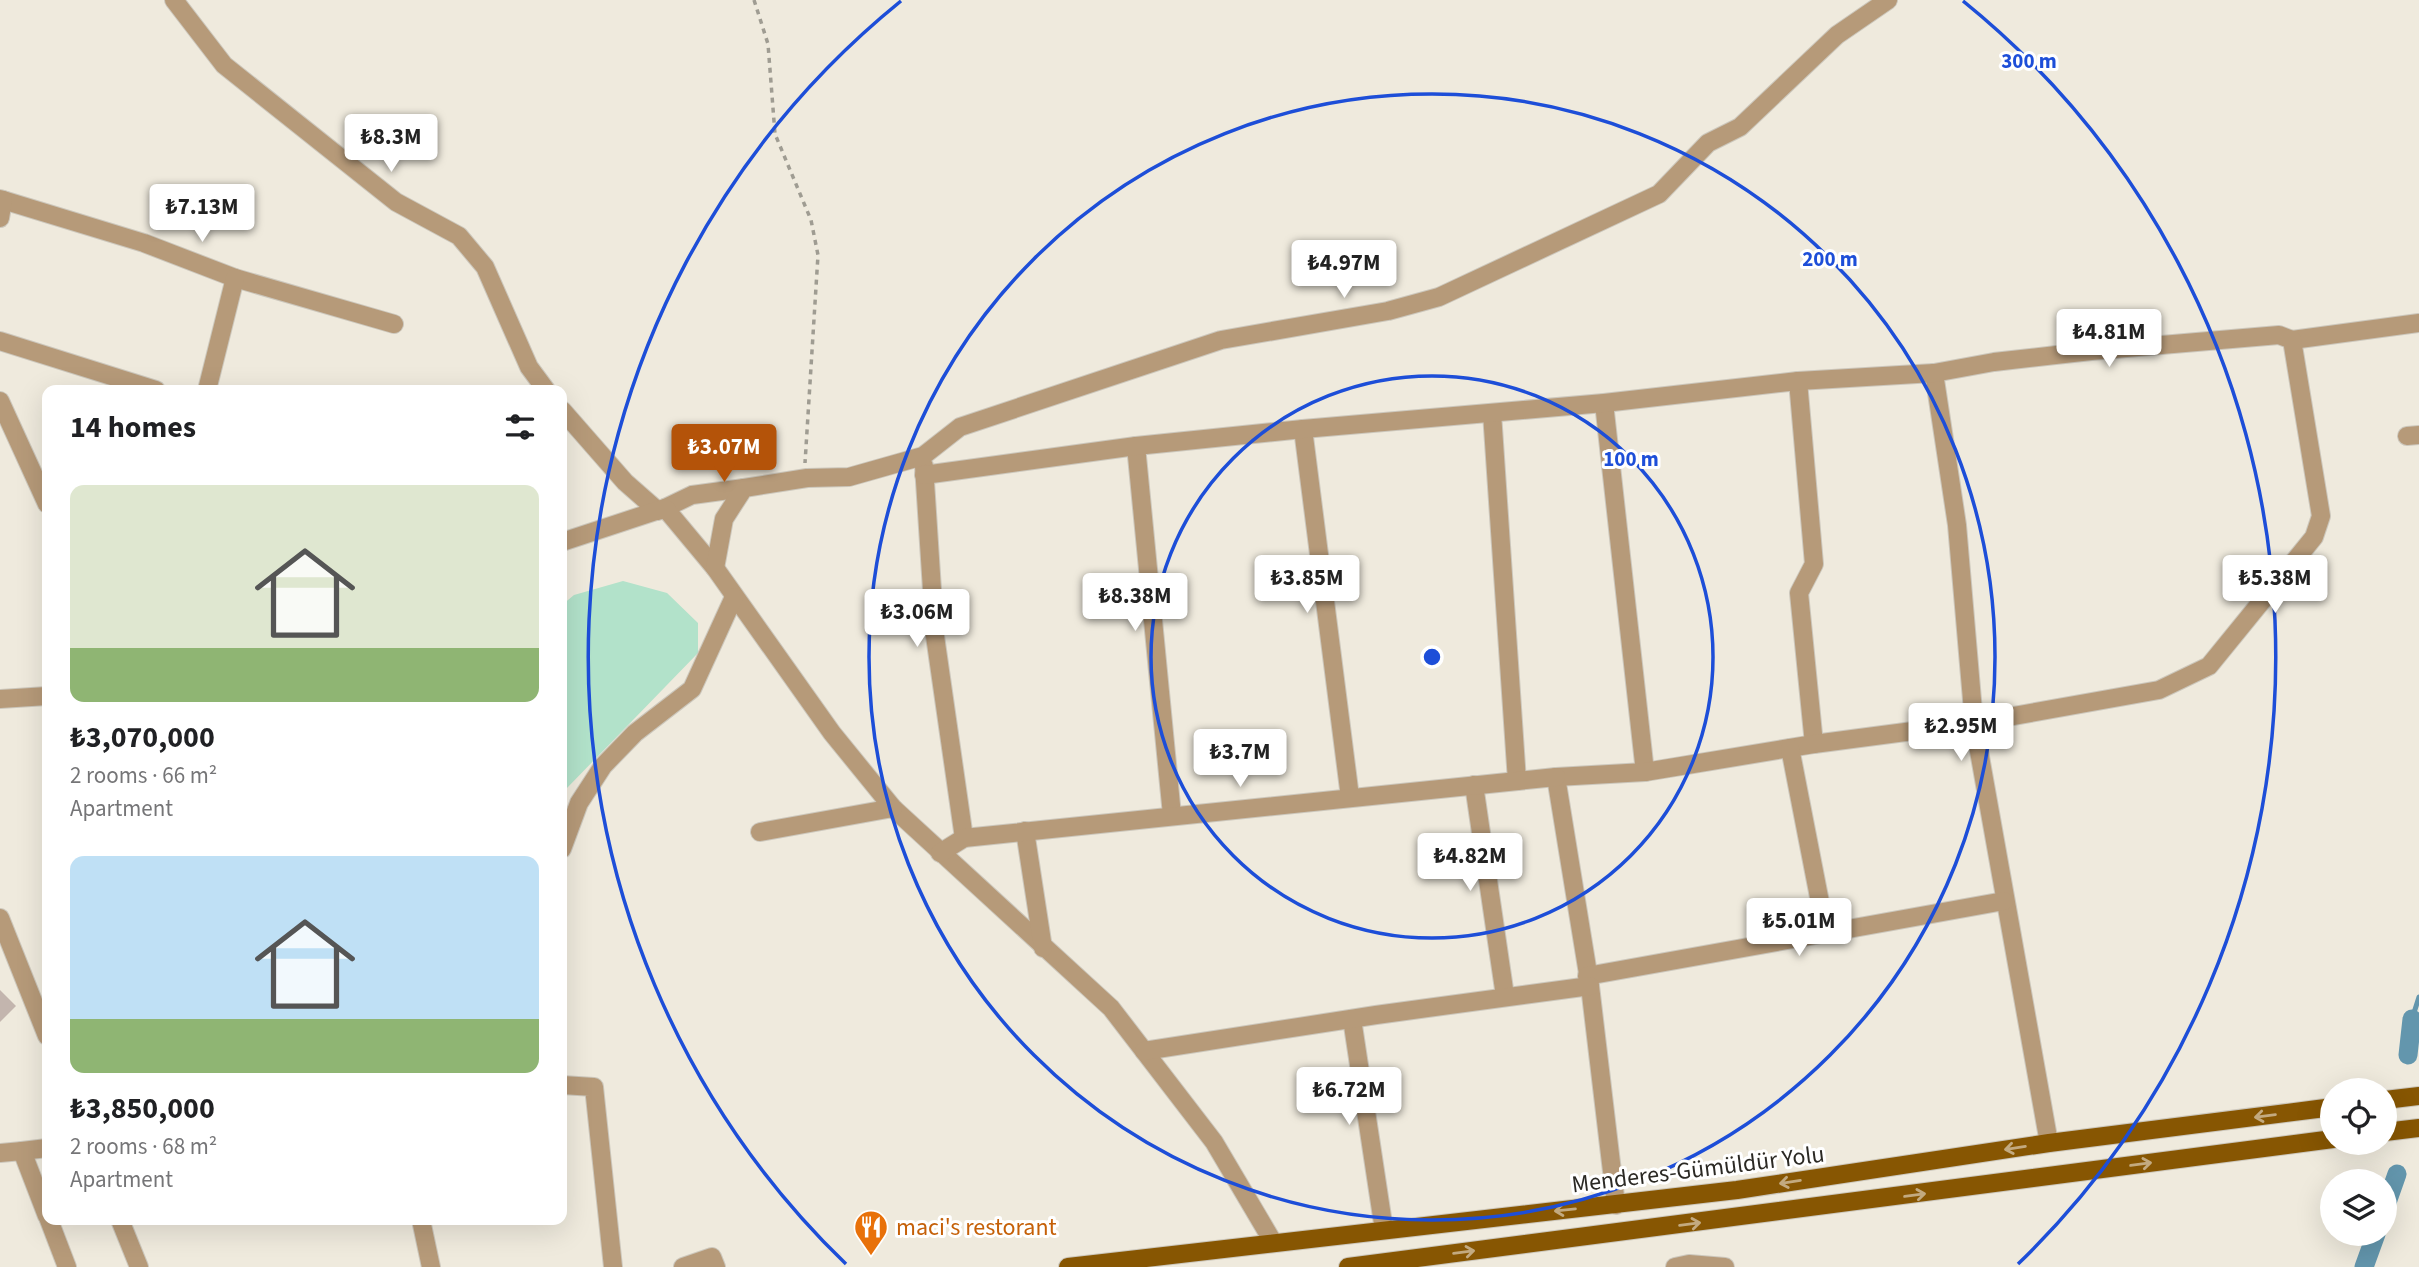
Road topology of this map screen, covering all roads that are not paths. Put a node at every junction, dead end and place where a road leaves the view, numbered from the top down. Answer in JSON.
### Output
{"nodes":[{"id":1,"x":174,"y":0,"type":"edge"},
{"id":2,"x":1888,"y":0,"type":"edge"},
{"id":3,"x":1,"y":199,"type":"edge"},
{"id":4,"x":0,"y":218,"type":"edge"},
{"id":5,"x":235,"y":278,"type":"junction"},
{"id":6,"x":2419,"y":323,"type":"edge"},
{"id":7,"x":394,"y":324,"type":"dead end"},
{"id":8,"x":2292,"y":340,"type":"junction"},
{"id":9,"x":0,"y":341,"type":"edge"},
{"id":10,"x":1934,"y":373,"type":"junction"},
{"id":11,"x":1798,"y":382,"type":"junction"},
{"id":12,"x":140,"y":385,"type":"edge"},
{"id":13,"x":208,"y":385,"type":"edge"},
{"id":14,"x":542,"y":385,"type":"edge"},
{"id":15,"x":0,"y":401,"type":"edge"},
{"id":16,"x":1604,"y":403,"type":"junction"},
{"id":17,"x":1492,"y":413,"type":"junction"},
{"id":18,"x":567,"y":416,"type":"edge"},
{"id":19,"x":1303,"y":429,"type":"junction"},
{"id":20,"x":1136,"y":446,"type":"junction"},
{"id":21,"x":923,"y":456,"type":"junction"},
{"id":22,"x":924,"y":475,"type":"junction"},
{"id":23,"x":744,"y":488,"type":"junction"},
{"id":24,"x":42,"y":493,"type":"edge"},
{"id":25,"x":662,"y":510,"type":"junction"},
{"id":26,"x":567,"y":540,"type":"edge"},
{"id":27,"x":715,"y":568,"type":"junction"},
{"id":28,"x":734,"y":597,"type":"junction"},
{"id":29,"x":42,"y":696,"type":"edge"},
{"id":30,"x":0,"y":699,"type":"edge"},
{"id":31,"x":1974,"y":723,"type":"junction"},
{"id":32,"x":1814,"y":744,"type":"junction"},
{"id":33,"x":1790,"y":748,"type":"junction"},
{"id":34,"x":1645,"y":772,"type":"junction"},
{"id":35,"x":1556,"y":777,"type":"junction"},
{"id":36,"x":1517,"y":780,"type":"junction"},
{"id":37,"x":1474,"y":785,"type":"junction"},
{"id":38,"x":1350,"y":797,"type":"junction"},
{"id":39,"x":893,"y":808,"type":"junction"},
{"id":40,"x":1172,"y":816,"type":"junction"},
{"id":41,"x":1025,"y":831,"type":"junction"},
{"id":42,"x":760,"y":832,"type":"dead end"},
{"id":43,"x":567,"y":835,"type":"edge"},
{"id":44,"x":964,"y":838,"type":"junction"},
{"id":45,"x":940,"y":853,"type":"junction"},
{"id":46,"x":2004,"y":901,"type":"junction"},
{"id":47,"x":0,"y":918,"type":"edge"},
{"id":48,"x":1826,"y":933,"type":"junction"},
{"id":49,"x":1043,"y":948,"type":"junction"},
{"id":50,"x":1588,"y":981,"type":"junction"},
{"id":51,"x":1505,"y":996,"type":"junction"},
{"id":52,"x":1352,"y":1019,"type":"junction"},
{"id":53,"x":42,"y":1023,"type":"edge"},
{"id":54,"x":1144,"y":1051,"type":"junction"},
{"id":55,"x":567,"y":1085,"type":"edge"},
{"id":56,"x":2419,"y":1096,"type":"edge"},
{"id":57,"x":2397,"y":1099,"type":"edge"},
{"id":58,"x":2320,"y":1109,"type":"edge"},
{"id":59,"x":2419,"y":1128,"type":"edge"},
{"id":60,"x":2397,"y":1131,"type":"edge"},
{"id":61,"x":2320,"y":1141,"type":"edge"},
{"id":62,"x":2049,"y":1143,"type":"junction"},
{"id":63,"x":42,"y":1149,"type":"edge"},
{"id":64,"x":22,"y":1151,"type":"junction"},
{"id":65,"x":0,"y":1153,"type":"edge"},
{"id":66,"x":42,"y":1203,"type":"edge"},
{"id":67,"x":1616,"y":1205,"type":"junction"},
{"id":68,"x":51,"y":1225,"type":"edge"},
{"id":69,"x":122,"y":1225,"type":"edge"},
{"id":70,"x":422,"y":1225,"type":"edge"},
{"id":71,"x":1384,"y":1230,"type":"junction"},
{"id":72,"x":1273,"y":1242,"type":"junction"},
{"id":73,"x":67,"y":1267,"type":"edge"},
{"id":74,"x":139,"y":1267,"type":"edge"},
{"id":75,"x":431,"y":1267,"type":"edge"},
{"id":76,"x":613,"y":1267,"type":"edge"},
{"id":77,"x":683,"y":1267,"type":"edge"},
{"id":78,"x":716,"y":1267,"type":"edge"},
{"id":79,"x":1068,"y":1267,"type":"edge"},
{"id":80,"x":1348,"y":1267,"type":"edge"},
{"id":81,"x":1675,"y":1267,"type":"edge"},
{"id":82,"x":1725,"y":1267,"type":"edge"}],
"edges":[{"from":1,"to":14,"type":"street"},
{"from":2,"to":21,"type":"street"},
{"from":3,"to":4,"type":"street"},
{"from":3,"to":5,"type":"street"},
{"from":5,"to":7,"type":"street"},
{"from":5,"to":13,"type":"street"},
{"from":6,"to":8,"type":"street"},
{"from":8,"to":10,"type":"street"},
{"from":8,"to":31,"type":"street"},
{"from":9,"to":12,"type":"street"},
{"from":10,"to":11,"type":"street"},
{"from":10,"to":31,"type":"street"},
{"from":11,"to":16,"type":"street"},
{"from":11,"to":32,"type":"street"},
{"from":15,"to":24,"type":"street"},
{"from":16,"to":17,"type":"street"},
{"from":16,"to":34,"type":"street"},
{"from":17,"to":19,"type":"street"},
{"from":17,"to":36,"type":"street"},
{"from":18,"to":25,"type":"street"},
{"from":19,"to":20,"type":"street"},
{"from":19,"to":38,"type":"street"},
{"from":20,"to":22,"type":"street"},
{"from":20,"to":40,"type":"street"},
{"from":21,"to":22,"type":"street"},
{"from":21,"to":23,"type":"street"},
{"from":22,"to":44,"type":"street"},
{"from":23,"to":25,"type":"street"},
{"from":23,"to":27,"type":"street"},
{"from":25,"to":26,"type":"street"},
{"from":25,"to":27,"type":"street"},
{"from":27,"to":28,"type":"street"},
{"from":28,"to":39,"type":"street"},
{"from":28,"to":43,"type":"street"},
{"from":29,"to":30,"type":"street"},
{"from":31,"to":32,"type":"street"},
{"from":31,"to":46,"type":"street"},
{"from":32,"to":33,"type":"street"},
{"from":33,"to":34,"type":"street"},
{"from":33,"to":48,"type":"street"},
{"from":34,"to":35,"type":"street"},
{"from":35,"to":36,"type":"street"},
{"from":35,"to":50,"type":"street"},
{"from":36,"to":37,"type":"street"},
{"from":37,"to":38,"type":"street"},
{"from":37,"to":51,"type":"street"},
{"from":38,"to":40,"type":"street"},
{"from":39,"to":42,"type":"street"},
{"from":39,"to":45,"type":"street"},
{"from":40,"to":41,"type":"street"},
{"from":41,"to":44,"type":"street"},
{"from":41,"to":49,"type":"street"},
{"from":44,"to":45,"type":"street"},
{"from":45,"to":49,"type":"street"},
{"from":46,"to":48,"type":"street"},
{"from":46,"to":62,"type":"street"},
{"from":47,"to":53,"type":"street"},
{"from":48,"to":50,"type":"street"},
{"from":49,"to":54,"type":"street"},
{"from":50,"to":51,"type":"street"},
{"from":50,"to":67,"type":"street"},
{"from":51,"to":52,"type":"street"},
{"from":52,"to":54,"type":"street"},
{"from":52,"to":71,"type":"street"},
{"from":54,"to":72,"type":"street"},
{"from":55,"to":76,"type":"street"},
{"from":56,"to":57,"type":"main road"},
{"from":58,"to":62,"type":"main road","name":"Menderes-Gümüldür Yolu","one_way":true},
{"from":59,"to":60,"type":"main road"},
{"from":80,"to":61,"type":"main road","one_way":true},
{"from":62,"to":67,"type":"main road","name":"Menderes-Gümüldür Yolu","one_way":true},
{"from":63,"to":64,"type":"street"},
{"from":64,"to":65,"type":"street"},
{"from":64,"to":66,"type":"street"},
{"from":67,"to":71,"type":"main road","name":"Menderes-Gümüldür Yolu","one_way":true},
{"from":68,"to":73,"type":"street"},
{"from":69,"to":74,"type":"street"},
{"from":70,"to":75,"type":"street"},
{"from":71,"to":72,"type":"main road","name":"Menderes-Gümüldür Yolu"},
{"from":72,"to":79,"type":"main road","name":"Menderes-Gümüldür Yolu"},
{"from":77,"to":78,"type":"street"},
{"from":81,"to":82,"type":"street"}]}
